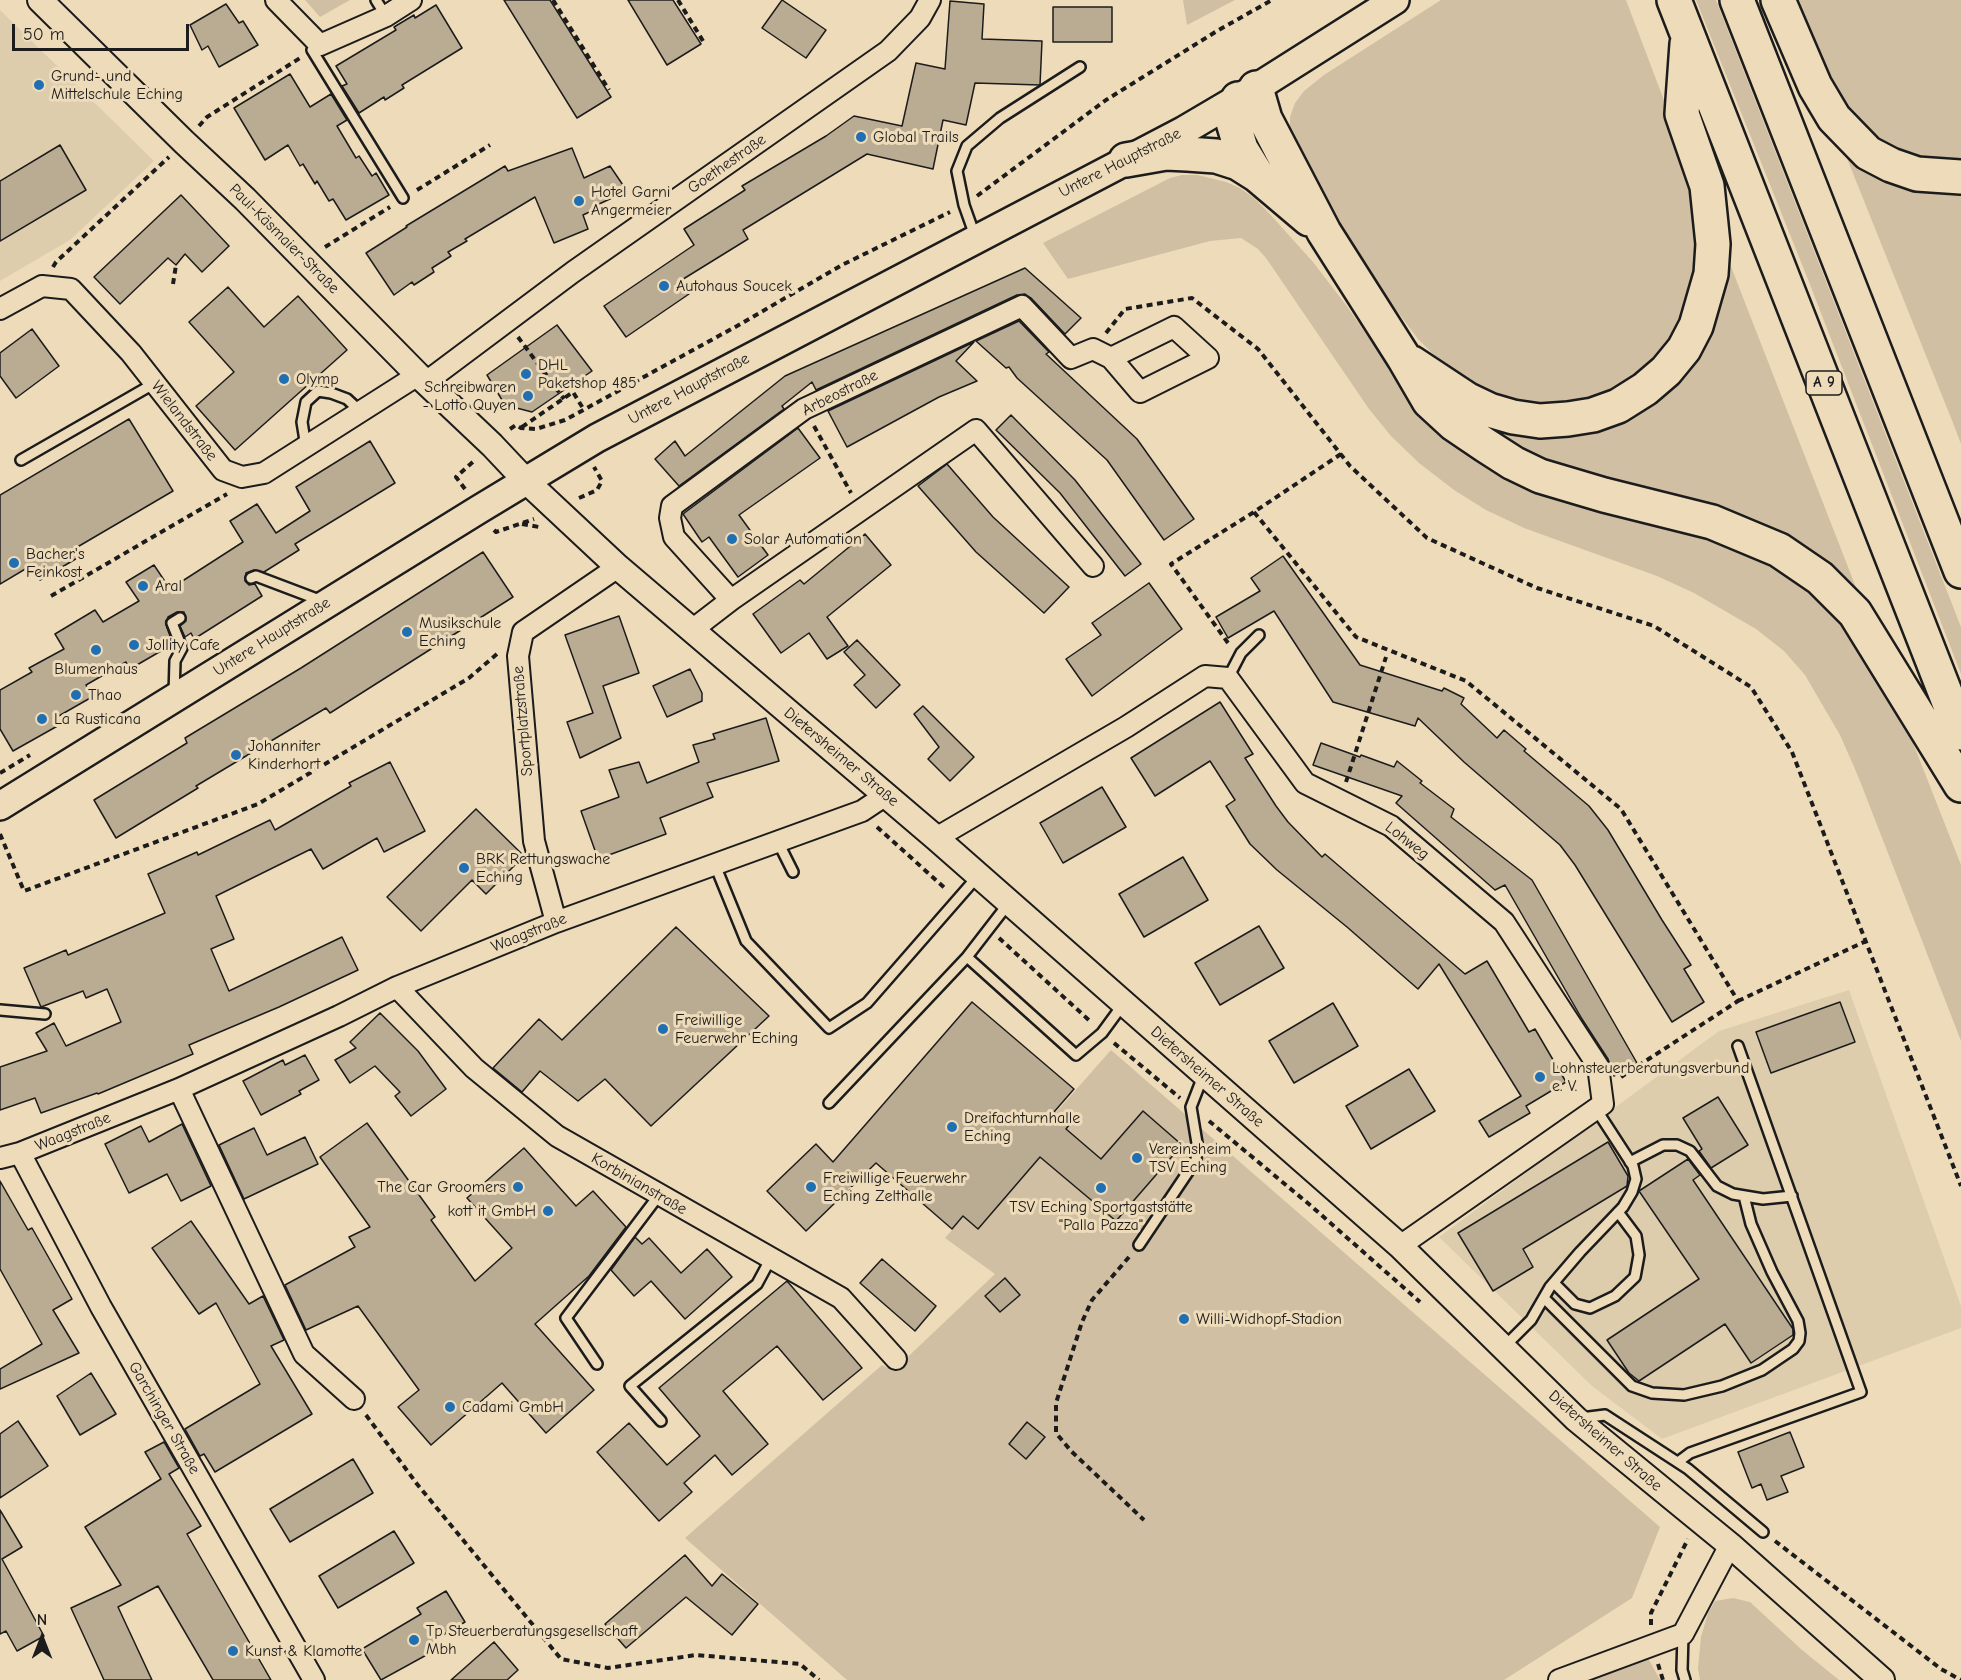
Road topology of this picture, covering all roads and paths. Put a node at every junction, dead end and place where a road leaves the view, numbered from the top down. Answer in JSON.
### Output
{"nodes":[{"id":1,"x":40,"y":0,"type":"edge"},
{"id":2,"x":276,"y":0,"type":"edge"},
{"id":3,"x":411,"y":0,"type":"edge"},
{"id":4,"x":553,"y":0,"type":"edge"},
{"id":5,"x":678,"y":0,"type":"edge"},
{"id":6,"x":930,"y":0,"type":"edge"},
{"id":7,"x":1272,"y":0,"type":"edge"},
{"id":8,"x":1395,"y":0,"type":"edge"},
{"id":9,"x":1674,"y":0,"type":"edge"},
{"id":10,"x":1737,"y":0,"type":"edge"},
{"id":11,"x":1778,"y":0,"type":"edge"},
{"id":12,"x":381,"y":8,"type":"edge"},
{"id":13,"x":1687,"y":33,"type":"junction"},
{"id":14,"x":703,"y":41,"type":"dead end"},
{"id":15,"x":316,"y":47,"type":"junction"},
{"id":16,"x":1080,"y":67,"type":"dead end"},
{"id":17,"x":609,"y":90,"type":"dead end"},
{"id":18,"x":1247,"y":93,"type":"junction"},
{"id":19,"x":1126,"y":160,"type":"junction"},
{"id":20,"x":1257,"y":175,"type":"junction"},
{"id":21,"x":1961,"y":177,"type":"edge"},
{"id":22,"x":403,"y":198,"type":"dead end"},
{"id":23,"x":964,"y":205,"type":"junction"},
{"id":24,"x":1324,"y":232,"type":"junction"},
{"id":25,"x":976,"y":238,"type":"junction"},
{"id":26,"x":176,"y":265,"type":"dead end"},
{"id":27,"x":173,"y":284,"type":"dead end"},
{"id":28,"x":0,"y":309,"type":"edge"},
{"id":29,"x":507,"y":322,"type":"junction"},
{"id":30,"x":1093,"y":349,"type":"junction"},
{"id":31,"x":1111,"y":358,"type":"dead end"},
{"id":32,"x":1404,"y":358,"type":"junction"},
{"id":33,"x":422,"y":378,"type":"junction"},
{"id":34,"x":155,"y":383,"type":"junction"},
{"id":35,"x":564,"y":399,"type":"junction"},
{"id":36,"x":804,"y":409,"type":"junction"},
{"id":37,"x":584,"y":410,"type":"junction"},
{"id":38,"x":361,"y":411,"type":"junction"},
{"id":39,"x":521,"y":428,"type":"junction"},
{"id":40,"x":492,"y":445,"type":"junction"},
{"id":41,"x":306,"y":447,"type":"junction"},
{"id":42,"x":1341,"y":454,"type":"junction"},
{"id":43,"x":21,"y":460,"type":"dead end"},
{"id":44,"x":264,"y":472,"type":"junction"},
{"id":45,"x":525,"y":480,"type":"junction"},
{"id":46,"x":478,"y":510,"type":"junction"},
{"id":47,"x":860,"y":510,"type":"junction"},
{"id":48,"x":1254,"y":512,"type":"junction"},
{"id":49,"x":1093,"y":566,"type":"dead end"},
{"id":50,"x":618,"y":567,"type":"junction"},
{"id":51,"x":1961,"y":571,"type":"edge"},
{"id":52,"x":251,"y":578,"type":"dead end"},
{"id":53,"x":51,"y":596,"type":"dead end"},
{"id":54,"x":730,"y":600,"type":"junction"},
{"id":55,"x":327,"y":603,"type":"junction"},
{"id":56,"x":180,"y":618,"type":"dead end"},
{"id":57,"x":692,"y":630,"type":"junction"},
{"id":58,"x":523,"y":632,"type":"junction"},
{"id":59,"x":1259,"y":635,"type":"dead end"},
{"id":60,"x":1238,"y":657,"type":"junction"},
{"id":61,"x":1386,"y":657,"type":"dead end"},
{"id":62,"x":1228,"y":678,"type":"junction"},
{"id":63,"x":173,"y":699,"type":"junction"},
{"id":64,"x":1961,"y":734,"type":"edge"},
{"id":65,"x":1961,"y":785,"type":"edge"},
{"id":66,"x":886,"y":795,"type":"junction"},
{"id":67,"x":1340,"y":800,"type":"junction"},
{"id":68,"x":0,"y":806,"type":"edge"},
{"id":69,"x":862,"y":811,"type":"junction"},
{"id":70,"x":0,"y":834,"type":"edge"},
{"id":71,"x":936,"y":838,"type":"junction"},
{"id":72,"x":778,"y":842,"type":"junction"},
{"id":73,"x":715,"y":865,"type":"junction"},
{"id":74,"x":793,"y":872,"type":"dead end"},
{"id":75,"x":978,"y":876,"type":"junction"},
{"id":76,"x":958,"y":900,"type":"junction"},
{"id":77,"x":1009,"y":903,"type":"junction"},
{"id":78,"x":556,"y":922,"type":"junction"},
{"id":79,"x":989,"y":929,"type":"junction"},
{"id":80,"x":1866,"y":941,"type":"junction"},
{"id":81,"x":967,"y":957,"type":"junction"},
{"id":82,"x":397,"y":987,"type":"junction"},
{"id":83,"x":1738,"y":1001,"type":"junction"},
{"id":84,"x":1124,"y":1004,"type":"junction"},
{"id":85,"x":0,"y":1010,"type":"edge"},
{"id":86,"x":45,"y":1014,"type":"dead end"},
{"id":87,"x":1102,"y":1033,"type":"junction"},
{"id":88,"x":1738,"y":1046,"type":"dead end"},
{"id":89,"x":1203,"y":1074,"type":"junction"},
{"id":90,"x":179,"y":1089,"type":"junction"},
{"id":91,"x":1599,"y":1099,"type":"junction"},
{"id":92,"x":829,"y":1103,"type":"dead end"},
{"id":93,"x":1191,"y":1107,"type":"junction"},
{"id":94,"x":20,"y":1154,"type":"junction"},
{"id":95,"x":0,"y":1158,"type":"edge"},
{"id":96,"x":1630,"y":1162,"type":"junction"},
{"id":97,"x":1961,"y":1186,"type":"edge"},
{"id":98,"x":659,"y":1195,"type":"junction"},
{"id":99,"x":1744,"y":1196,"type":"junction"},
{"id":100,"x":1792,"y":1196,"type":"junction"},
{"id":101,"x":1618,"y":1212,"type":"junction"},
{"id":102,"x":1139,"y":1245,"type":"joint"},
{"id":103,"x":1400,"y":1246,"type":"junction"},
{"id":104,"x":771,"y":1258,"type":"junction"},
{"id":105,"x":1554,"y":1283,"type":"junction"},
{"id":106,"x":1544,"y":1298,"type":"junction"},
{"id":107,"x":1424,"y":1306,"type":"dead end"},
{"id":108,"x":1503,"y":1347,"type":"junction"},
{"id":109,"x":897,"y":1359,"type":"dead end"},
{"id":110,"x":597,"y":1364,"type":"dead end"},
{"id":111,"x":354,"y":1399,"type":"joint"},
{"id":112,"x":1576,"y":1419,"type":"junction"},
{"id":113,"x":661,"y":1421,"type":"dead end"},
{"id":114,"x":1678,"y":1462,"type":"junction"},
{"id":115,"x":1144,"y":1520,"type":"dead end"},
{"id":116,"x":1763,"y":1532,"type":"joint"},
{"id":117,"x":1724,"y":1555,"type":"junction"},
{"id":118,"x":1683,"y":1634,"type":"junction"},
{"id":119,"x":1651,"y":1646,"type":"junction"},
{"id":120,"x":314,"y":1680,"type":"edge"},
{"id":121,"x":819,"y":1680,"type":"edge"},
{"id":122,"x":1559,"y":1680,"type":"edge"},
{"id":123,"x":1663,"y":1680,"type":"edge"},
{"id":124,"x":1685,"y":1680,"type":"edge"},
{"id":125,"x":1882,"y":1680,"type":"edge"},
{"id":126,"x":1961,"y":1680,"type":"edge"}],
"edges":[{"from":1,"to":33,"type":"street","name":"Paul-Käsmaier-Straße"},
{"from":2,"to":15,"type":"street"},
{"from":3,"to":12,"type":"street"},
{"from":4,"to":17,"type":"path"},
{"from":5,"to":14,"type":"path"},
{"from":6,"to":29,"type":"street","name":"Goethestraße"},
{"from":7,"to":23,"type":"path"},
{"from":8,"to":18,"type":"main road","name":"Untere Hauptstraße"},
{"from":9,"to":13,"type":"highway","number":"A 9"},
{"from":10,"to":51,"type":"highway"},
{"from":11,"to":21,"type":"highway"},
{"from":12,"to":15,"type":"street"},
{"from":13,"to":32,"type":"highway"},
{"from":13,"to":64,"type":"highway","number":"A 9"},
{"from":15,"to":22,"type":"lane"},
{"from":16,"to":23,"type":"lane"},
{"from":18,"to":19,"type":"main road","name":"Untere Hauptstraße"},
{"from":18,"to":20,"type":"highway"},
{"from":18,"to":24,"type":"highway"},
{"from":19,"to":20,"type":"highway"},
{"from":19,"to":25,"type":"main road","name":"Untere Hauptstraße"},
{"from":20,"to":24,"type":"highway"},
{"from":23,"to":25,"type":"lane"},
{"from":23,"to":37,"type":"path"},
{"from":24,"to":32,"type":"highway"},
{"from":25,"to":45,"type":"main road","name":"Untere Hauptstraße"},
{"from":26,"to":27,"type":"path"},
{"from":28,"to":34,"type":"street","name":"Wielandstraße"},
{"from":29,"to":33,"type":"street","name":"Goethestraße"},
{"from":29,"to":35,"type":"path"},
{"from":30,"to":31,"type":"street"},
{"from":30,"to":36,"type":"street","name":"Arbeostraße"},
{"from":30,"to":42,"type":"path"},
{"from":32,"to":65,"type":"highway"},
{"from":33,"to":38,"type":"street","name":"Wielandstraße"},
{"from":33,"to":40,"type":"street","name":"Paul-Käsmaier-Straße"},
{"from":34,"to":43,"type":"lane"},
{"from":34,"to":44,"type":"street","name":"Wielandstraße"},
{"from":35,"to":37,"type":"path"},
{"from":35,"to":39,"type":"path"},
{"from":36,"to":47,"type":"path"},
{"from":36,"to":54,"type":"street","name":"Arbeostraße"},
{"from":37,"to":39,"type":"path"},
{"from":38,"to":41,"type":"street","name":"Wielandstraße"},
{"from":38,"to":41,"type":"lane"},
{"from":39,"to":40,"type":"path"},
{"from":40,"to":45,"type":"street","name":"Paul-Käsmaier-Straße"},
{"from":40,"to":46,"type":"path"},
{"from":41,"to":44,"type":"street","name":"Wielandstraße"},
{"from":42,"to":48,"type":"path"},
{"from":42,"to":80,"type":"path"},
{"from":44,"to":53,"type":"path"},
{"from":45,"to":46,"type":"main road","name":"Untere Hauptstraße"},
{"from":45,"to":50,"type":"street","name":"Dietersheimer Straße"},
{"from":46,"to":55,"type":"main road","name":"Untere Hauptstraße"},
{"from":47,"to":49,"type":"street"},
{"from":47,"to":54,"type":"street"},
{"from":48,"to":60,"type":"path"},
{"from":48,"to":83,"type":"path"},
{"from":50,"to":57,"type":"street","name":"Dietersheimer Straße"},
{"from":50,"to":58,"type":"street"},
{"from":52,"to":55,"type":"lane"},
{"from":54,"to":57,"type":"street"},
{"from":55,"to":63,"type":"main road","name":"Untere Hauptstraße"},
{"from":56,"to":63,"type":"lane"},
{"from":57,"to":66,"type":"street","name":"Dietersheimer Straße"},
{"from":58,"to":70,"type":"path"},
{"from":58,"to":78,"type":"street","name":"Sportplatzstraße"},
{"from":59,"to":60,"type":"lane"},
{"from":60,"to":62,"type":"lane"},
{"from":61,"to":67,"type":"path"},
{"from":62,"to":67,"type":"street","name":"Lohweg"},
{"from":62,"to":71,"type":"street"},
{"from":63,"to":68,"type":"main road","name":"Untere Hauptstraße"},
{"from":66,"to":69,"type":"street","name":"Waagstraße"},
{"from":66,"to":71,"type":"street","name":"Dietersheimer Straße"},
{"from":67,"to":91,"type":"street","name":"Lohweg"},
{"from":69,"to":72,"type":"street","name":"Waagstraße"},
{"from":69,"to":76,"type":"path"},
{"from":71,"to":75,"type":"street","name":"Dietersheimer Straße"},
{"from":72,"to":73,"type":"street","name":"Waagstraße"},
{"from":72,"to":74,"type":"lane"},
{"from":73,"to":76,"type":"lane"},
{"from":73,"to":78,"type":"street","name":"Waagstraße"},
{"from":75,"to":76,"type":"lane"},
{"from":75,"to":77,"type":"street","name":"Dietersheimer Straße"},
{"from":77,"to":79,"type":"lane"},
{"from":77,"to":84,"type":"street","name":"Dietersheimer Straße"},
{"from":78,"to":82,"type":"street","name":"Waagstraße"},
{"from":79,"to":81,"type":"lane"},
{"from":79,"to":87,"type":"path"},
{"from":80,"to":83,"type":"path"},
{"from":80,"to":97,"type":"path"},
{"from":81,"to":87,"type":"lane"},
{"from":81,"to":92,"type":"lane"},
{"from":82,"to":90,"type":"street","name":"Waagstraße"},
{"from":82,"to":98,"type":"street","name":"Korbinianstraße"},
{"from":83,"to":91,"type":"path"},
{"from":84,"to":87,"type":"lane"},
{"from":84,"to":89,"type":"street","name":"Dietersheimer Straße"},
{"from":85,"to":86,"type":"lane"},
{"from":87,"to":93,"type":"path"},
{"from":88,"to":100,"type":"lane"},
{"from":89,"to":93,"type":"lane"},
{"from":89,"to":103,"type":"street","name":"Dietersheimer Straße"},
{"from":90,"to":94,"type":"street","name":"Waagstraße"},
{"from":90,"to":111,"type":"street"},
{"from":91,"to":96,"type":"lane"},
{"from":91,"to":103,"type":"street"},
{"from":93,"to":102,"type":"lane"},
{"from":93,"to":107,"type":"path"},
{"from":94,"to":95,"type":"street","name":"Waagstraße"},
{"from":94,"to":120,"type":"street","name":"Garchinger Straße"},
{"from":96,"to":99,"type":"lane"},
{"from":96,"to":101,"type":"lane"},
{"from":98,"to":104,"type":"street","name":"Korbinianstraße"},
{"from":98,"to":110,"type":"lane"},
{"from":99,"to":100,"type":"lane"},
{"from":99,"to":106,"type":"lane"},
{"from":100,"to":114,"type":"lane"},
{"from":101,"to":105,"type":"lane"},
{"from":101,"to":105,"type":"lane"},
{"from":102,"to":115,"type":"path"},
{"from":103,"to":108,"type":"street","name":"Dietersheimer Straße"},
{"from":104,"to":109,"type":"street","name":"Korbinianstraße"},
{"from":104,"to":113,"type":"lane"},
{"from":105,"to":106,"type":"lane"},
{"from":106,"to":108,"type":"lane"},
{"from":108,"to":112,"type":"street","name":"Dietersheimer Straße"},
{"from":111,"to":121,"type":"path"},
{"from":112,"to":114,"type":"lane"},
{"from":112,"to":117,"type":"street","name":"Dietersheimer Straße"},
{"from":114,"to":116,"type":"lane"},
{"from":116,"to":126,"type":"path"},
{"from":117,"to":118,"type":"street"},
{"from":117,"to":119,"type":"path"},
{"from":117,"to":125,"type":"street","name":"Dietersheimer Straße"},
{"from":118,"to":119,"type":"street"},
{"from":118,"to":124,"type":"lane"},
{"from":119,"to":122,"type":"street"},
{"from":119,"to":123,"type":"path"}]}
